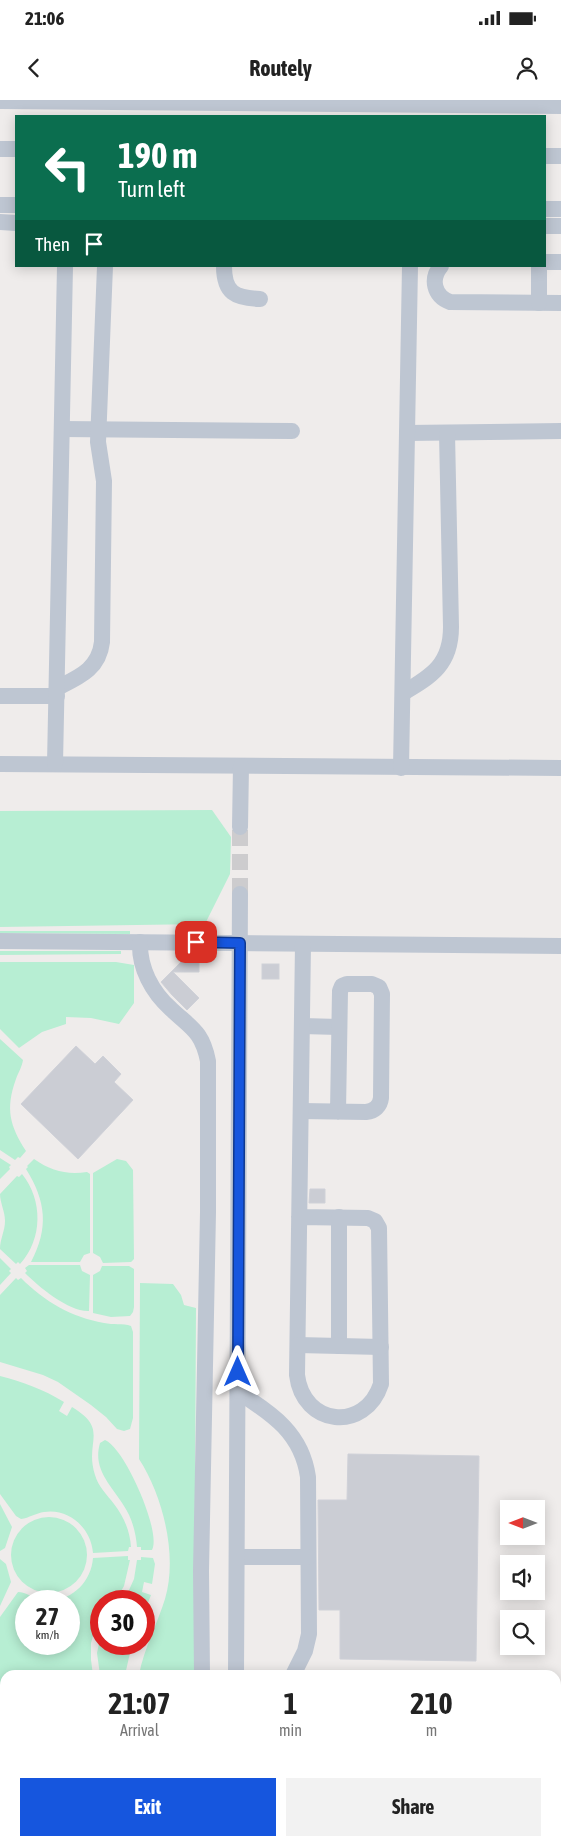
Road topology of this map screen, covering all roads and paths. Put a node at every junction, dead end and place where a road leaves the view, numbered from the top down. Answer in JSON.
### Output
{"nodes":[{"id":1,"x":0,"y":100,"type":"edge"},
{"id":2,"x":561,"y":106,"type":"edge"},
{"id":3,"x":523,"y":111,"type":"edge"},
{"id":4,"x":0,"y":149,"type":"edge"},
{"id":5,"x":15,"y":150,"type":"edge"},
{"id":6,"x":546,"y":156,"type":"edge"},
{"id":7,"x":561,"y":156,"type":"edge"},
{"id":8,"x":0,"y":205,"type":"edge"},
{"id":9,"x":15,"y":205,"type":"edge"},
{"id":10,"x":546,"y":209,"type":"edge"},
{"id":11,"x":561,"y":209,"type":"edge"},
{"id":12,"x":0,"y":222,"type":"edge"},
{"id":13,"x":15,"y":223,"type":"edge"},
{"id":14,"x":546,"y":226,"type":"edge"},
{"id":15,"x":561,"y":226,"type":"edge"},
{"id":16,"x":546,"y":262,"type":"edge"},
{"id":17,"x":561,"y":262,"type":"edge"},
{"id":18,"x":65,"y":267,"type":"edge"},
{"id":19,"x":105,"y":267,"type":"edge"},
{"id":20,"x":224,"y":267,"type":"edge"},
{"id":21,"x":410,"y":267,"type":"edge"},
{"id":22,"x":440,"y":267,"type":"edge"},
{"id":23,"x":539,"y":267,"type":"edge"},
{"id":24,"x":260,"y":299,"type":"dead end"},
{"id":25,"x":540,"y":303,"type":"junction"},
{"id":26,"x":561,"y":304,"type":"edge"},
{"id":27,"x":62,"y":429,"type":"junction"},
{"id":28,"x":99,"y":430,"type":"junction"},
{"id":29,"x":292,"y":431,"type":"dead end"},
{"id":30,"x":561,"y":431,"type":"edge"},
{"id":31,"x":407,"y":433,"type":"junction"},
{"id":32,"x":447,"y":433,"type":"junction"},
{"id":33,"x":57,"y":692,"type":"junction"},
{"id":34,"x":403,"y":693,"type":"junction"},
{"id":35,"x":0,"y":696,"type":"edge"},
{"id":36,"x":0,"y":764,"type":"edge"},
{"id":37,"x":56,"y":764,"type":"junction"},
{"id":38,"x":241,"y":766,"type":"junction"},
{"id":39,"x":401,"y":768,"type":"junction"},
{"id":40,"x":561,"y":768,"type":"edge"},
{"id":41,"x":240,"y":826,"type":"tunnel mouth"},
{"id":42,"x":240,"y":894,"type":"tunnel mouth"},
{"id":43,"x":0,"y":941,"type":"edge"},
{"id":44,"x":140,"y":942,"type":"junction"},
{"id":45,"x":240,"y":943,"type":"junction"},
{"id":46,"x":303,"y":944,"type":"junction"},
{"id":47,"x":561,"y":946,"type":"edge"},
{"id":48,"x":302,"y":1026,"type":"junction"},
{"id":49,"x":339,"y":1026,"type":"junction"},
{"id":50,"x":301,"y":1111,"type":"junction"},
{"id":51,"x":338,"y":1112,"type":"junction"},
{"id":52,"x":299,"y":1217,"type":"junction"},
{"id":53,"x":339,"y":1217,"type":"junction"},
{"id":54,"x":298,"y":1345,"type":"junction"},
{"id":55,"x":339,"y":1346,"type":"junction"},
{"id":56,"x":381,"y":1347,"type":"junction"},
{"id":57,"x":238,"y":1392,"type":"junction"},
{"id":58,"x":237,"y":1557,"type":"junction"},
{"id":59,"x":308,"y":1557,"type":"junction"},
{"id":60,"x":202,"y":1670,"type":"edge"},
{"id":61,"x":236,"y":1670,"type":"edge"},
{"id":62,"x":296,"y":1670,"type":"edge"}],
"edges":[{"from":1,"to":3,"type":"street"},
{"from":2,"to":3,"type":"street"},
{"from":4,"to":5,"type":"street"},
{"from":6,"to":7,"type":"street"},
{"from":8,"to":9,"type":"street"},
{"from":10,"to":11,"type":"street"},
{"from":12,"to":13,"type":"street"},
{"from":14,"to":15,"type":"street"},
{"from":16,"to":17,"type":"street"},
{"from":18,"to":27,"type":"street"},
{"from":19,"to":28,"type":"street"},
{"from":20,"to":24,"type":"street"},
{"from":21,"to":31,"type":"street"},
{"from":22,"to":25,"type":"street"},
{"from":23,"to":25,"type":"street"},
{"from":25,"to":26,"type":"street"},
{"from":27,"to":28,"type":"street"},
{"from":27,"to":33,"type":"street"},
{"from":28,"to":29,"type":"street"},
{"from":28,"to":33,"type":"street"},
{"from":30,"to":32,"type":"street"},
{"from":31,"to":32,"type":"street"},
{"from":31,"to":34,"type":"street"},
{"from":32,"to":34,"type":"street"},
{"from":33,"to":35,"type":"street"},
{"from":33,"to":37,"type":"street"},
{"from":34,"to":39,"type":"street"},
{"from":36,"to":37,"type":"street"},
{"from":37,"to":38,"type":"street"},
{"from":38,"to":39,"type":"street"},
{"from":38,"to":41,"type":"street"},
{"from":39,"to":40,"type":"street"},
{"from":42,"to":45,"type":"street"},
{"from":43,"to":44,"type":"street"},
{"from":44,"to":45,"type":"street"},
{"from":44,"to":60,"type":"street"},
{"from":45,"to":46,"type":"street"},
{"from":45,"to":57,"type":"street"},
{"from":46,"to":47,"type":"street"},
{"from":46,"to":48,"type":"street"},
{"from":48,"to":49,"type":"street"},
{"from":48,"to":50,"type":"street"},
{"from":49,"to":51,"type":"street"},
{"from":49,"to":51,"type":"street"},
{"from":50,"to":51,"type":"street"},
{"from":50,"to":52,"type":"street"},
{"from":52,"to":53,"type":"street"},
{"from":52,"to":54,"type":"street"},
{"from":53,"to":55,"type":"street"},
{"from":53,"to":56,"type":"street"},
{"from":54,"to":55,"type":"street"},
{"from":54,"to":56,"type":"street"},
{"from":55,"to":56,"type":"street"},
{"from":57,"to":58,"type":"street"},
{"from":57,"to":59,"type":"street"},
{"from":58,"to":59,"type":"street"},
{"from":58,"to":61,"type":"street"},
{"from":59,"to":62,"type":"street"}]}
